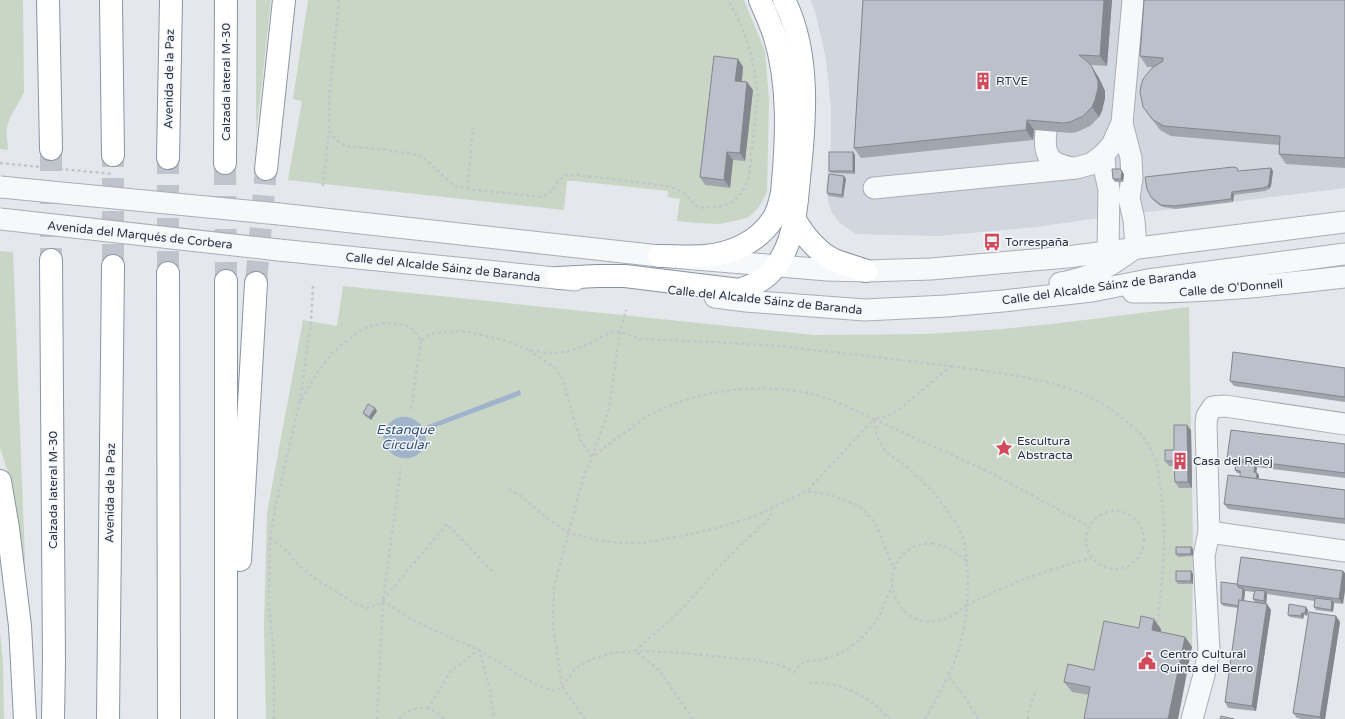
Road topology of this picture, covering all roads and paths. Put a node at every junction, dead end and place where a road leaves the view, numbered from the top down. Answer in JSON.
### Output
{"nodes":[{"id":1,"x":48,"y":0,"type":"edge"},
{"id":2,"x":111,"y":0,"type":"edge"},
{"id":3,"x":170,"y":0,"type":"edge"},
{"id":4,"x":226,"y":0,"type":"edge"},
{"id":5,"x":284,"y":0,"type":"edge"},
{"id":6,"x":339,"y":0,"type":"edge"},
{"id":7,"x":728,"y":0,"type":"edge"},
{"id":8,"x":760,"y":0,"type":"edge"},
{"id":9,"x":784,"y":0,"type":"edge"},
{"id":10,"x":1133,"y":0,"type":"edge"},
{"id":11,"x":1122,"y":123,"type":"junction"},
{"id":12,"x":473,"y":128,"type":"dead end"},
{"id":13,"x":329,"y":131,"type":"junction"},
{"id":14,"x":1046,"y":131,"type":"edge"},
{"id":15,"x":51,"y":149,"type":"tunnel mouth"},
{"id":16,"x":1104,"y":154,"type":"junction"},
{"id":17,"x":113,"y":155,"type":"tunnel mouth"},
{"id":18,"x":168,"y":158,"type":"tunnel mouth"},
{"id":19,"x":225,"y":163,"type":"tunnel mouth"},
{"id":20,"x":1076,"y":168,"type":"junction"},
{"id":21,"x":266,"y":169,"type":"tunnel mouth"},
{"id":22,"x":323,"y":186,"type":"dead end"},
{"id":23,"x":0,"y":187,"type":"edge"},
{"id":24,"x":874,"y":188,"type":"dead end"},
{"id":25,"x":469,"y":189,"type":"junction"},
{"id":26,"x":0,"y":219,"type":"edge"},
{"id":27,"x":795,"y":220,"type":"junction"},
{"id":28,"x":1345,"y":222,"type":"edge"},
{"id":29,"x":1136,"y":247,"type":"junction"},
{"id":30,"x":279,"y":250,"type":"joint"},
{"id":31,"x":1108,"y":251,"type":"junction"},
{"id":32,"x":1345,"y":254,"type":"edge"},
{"id":33,"x":659,"y":256,"type":"junction"},
{"id":34,"x":52,"y":260,"type":"tunnel mouth"},
{"id":35,"x":113,"y":266,"type":"tunnel mouth"},
{"id":36,"x":776,"y":266,"type":"junction"},
{"id":37,"x":866,"y":271,"type":"junction"},
{"id":38,"x":168,"y":273,"type":"tunnel mouth"},
{"id":39,"x":1345,"y":277,"type":"edge"},
{"id":40,"x":558,"y":278,"type":"junction"},
{"id":41,"x":226,"y":282,"type":"tunnel mouth"},
{"id":42,"x":256,"y":283,"type":"tunnel mouth"},
{"id":43,"x":313,"y":286,"type":"dead end"},
{"id":44,"x":1092,"y":291,"type":"junction"},
{"id":45,"x":946,"y":306,"type":"junction"},
{"id":46,"x":626,"y":310,"type":"dead end"},
{"id":47,"x":620,"y":332,"type":"junction"},
{"id":48,"x":421,"y":341,"type":"junction"},
{"id":49,"x":527,"y":349,"type":"junction"},
{"id":50,"x":951,"y":366,"type":"junction"},
{"id":51,"x":299,"y":404,"type":"junction"},
{"id":52,"x":411,"y":409,"type":"dead end"},
{"id":53,"x":874,"y":419,"type":"junction"},
{"id":54,"x":1345,"y":424,"type":"edge"},
{"id":55,"x":592,"y":457,"type":"junction"},
{"id":56,"x":401,"y":467,"type":"dead end"},
{"id":57,"x":0,"y":481,"type":"edge"},
{"id":58,"x":509,"y":489,"type":"dead end"},
{"id":59,"x":807,"y":491,"type":"junction"},
{"id":60,"x":771,"y":508,"type":"junction"},
{"id":61,"x":1088,"y":526,"type":"junction"},
{"id":62,"x":1209,"y":532,"type":"junction"},
{"id":63,"x":569,"y":533,"type":"junction"},
{"id":64,"x":270,"y":538,"type":"junction"},
{"id":65,"x":1345,"y":551,"type":"edge"},
{"id":66,"x":1091,"y":558,"type":"junction"},
{"id":67,"x":967,"y":562,"type":"junction"},
{"id":68,"x":894,"y":569,"type":"junction"},
{"id":69,"x":495,"y":574,"type":"dead end"},
{"id":70,"x":892,"y":586,"type":"junction"},
{"id":71,"x":383,"y":601,"type":"junction"},
{"id":72,"x":967,"y":604,"type":"junction"},
{"id":73,"x":1156,"y":628,"type":"dead end"},
{"id":74,"x":479,"y":650,"type":"junction"},
{"id":75,"x":635,"y":651,"type":"junction"},
{"id":76,"x":948,"y":676,"type":"junction"},
{"id":77,"x":809,"y":683,"type":"dead end"},
{"id":78,"x":562,"y":687,"type":"junction"},
{"id":79,"x":1036,"y":690,"type":"dead end"},
{"id":80,"x":428,"y":709,"type":"junction"},
{"id":81,"x":25,"y":719,"type":"edge"},
{"id":82,"x":53,"y":719,"type":"edge"},
{"id":83,"x":108,"y":719,"type":"edge"},
{"id":84,"x":169,"y":719,"type":"edge"},
{"id":85,"x":227,"y":719,"type":"edge"},
{"id":86,"x":274,"y":719,"type":"edge"},
{"id":87,"x":377,"y":719,"type":"edge"},
{"id":88,"x":399,"y":719,"type":"edge"},
{"id":89,"x":444,"y":719,"type":"edge"},
{"id":90,"x":494,"y":719,"type":"edge"},
{"id":91,"x":585,"y":719,"type":"edge"},
{"id":92,"x":693,"y":719,"type":"edge"},
{"id":93,"x":890,"y":719,"type":"edge"},
{"id":94,"x":925,"y":719,"type":"edge"},
{"id":95,"x":978,"y":719,"type":"edge"},
{"id":96,"x":1028,"y":719,"type":"edge"},
{"id":97,"x":1192,"y":719,"type":"edge"}],
"edges":[{"from":1,"to":15,"type":"highway"},
{"from":2,"to":17,"type":"highway"},
{"from":3,"to":18,"type":"highway","name":"Avenida de la Paz"},
{"from":4,"to":19,"type":"highway","name":"Calzada lateral M-30"},
{"from":5,"to":21,"type":"highway"},
{"from":6,"to":13,"type":"path"},
{"from":7,"to":25,"type":"path"},
{"from":8,"to":33,"type":"highway"},
{"from":9,"to":27,"type":"highway"},
{"from":10,"to":11,"type":"street"},
{"from":11,"to":16,"type":"street"},
{"from":11,"to":29,"type":"street"},
{"from":12,"to":25,"type":"path"},
{"from":13,"to":22,"type":"path"},
{"from":13,"to":25,"type":"path"},
{"from":14,"to":20,"type":"street"},
{"from":16,"to":20,"type":"street"},
{"from":16,"to":31,"type":"street"},
{"from":20,"to":24,"type":"street"},
{"from":23,"to":33,"type":"street","bridge":true},
{"from":26,"to":30,"type":"street","name":"Avenida del Marqués de Corbera","bridge":true},
{"from":27,"to":36,"type":"highway"},
{"from":27,"to":37,"type":"highway"},
{"from":28,"to":29,"type":"street"},
{"from":29,"to":31,"type":"street"},
{"from":29,"to":45,"type":"street"},
{"from":30,"to":40,"type":"street","name":"Calle del Alcalde Sáinz de Baranda"},
{"from":31,"to":37,"type":"street"},
{"from":32,"to":44,"type":"street","name":"Calle del Alcalde Sáinz de Baranda"},
{"from":33,"to":36,"type":"street"},
{"from":34,"to":82,"type":"highway","name":"Calzada lateral M-30"},
{"from":35,"to":83,"type":"highway","name":"Avenida de la Paz"},
{"from":36,"to":37,"type":"street"},
{"from":36,"to":40,"type":"highway"},
{"from":38,"to":84,"type":"highway"},
{"from":39,"to":44,"type":"street","name":"Calle de O'Donnell"},
{"from":40,"to":45,"type":"street","name":"Calle del Alcalde Sáinz de Baranda"},
{"from":41,"to":85,"type":"highway"},
{"from":42,"to":85,"type":"highway"},
{"from":43,"to":51,"type":"path"},
{"from":44,"to":45,"type":"street","name":"Calle del Alcalde Sáinz de Baranda"},
{"from":46,"to":47,"type":"path"},
{"from":47,"to":49,"type":"path"},
{"from":47,"to":50,"type":"path"},
{"from":47,"to":55,"type":"path"},
{"from":48,"to":49,"type":"path"},
{"from":48,"to":51,"type":"path"},
{"from":48,"to":52,"type":"path"},
{"from":49,"to":55,"type":"path"},
{"from":50,"to":53,"type":"path"},
{"from":50,"to":73,"type":"path"},
{"from":51,"to":64,"type":"path"},
{"from":53,"to":55,"type":"path"},
{"from":53,"to":59,"type":"path"},
{"from":53,"to":61,"type":"path"},
{"from":53,"to":67,"type":"path"},
{"from":54,"to":62,"type":"street"},
{"from":55,"to":63,"type":"path"},
{"from":56,"to":71,"type":"path"},
{"from":57,"to":81,"type":"highway"},
{"from":58,"to":63,"type":"path"},
{"from":59,"to":60,"type":"path"},
{"from":59,"to":68,"type":"path"},
{"from":60,"to":63,"type":"path"},
{"from":60,"to":75,"type":"path"},
{"from":61,"to":66,"type":"path"},
{"from":61,"to":66,"type":"path"},
{"from":62,"to":65,"type":"street"},
{"from":62,"to":97,"type":"street"},
{"from":63,"to":78,"type":"path"},
{"from":64,"to":71,"type":"path"},
{"from":64,"to":86,"type":"path"},
{"from":66,"to":72,"type":"path"},
{"from":67,"to":68,"type":"path"},
{"from":67,"to":72,"type":"path"},
{"from":68,"to":70,"type":"path"},
{"from":69,"to":71,"type":"path"},
{"from":70,"to":72,"type":"path"},
{"from":70,"to":75,"type":"path"},
{"from":71,"to":74,"type":"path"},
{"from":71,"to":87,"type":"path"},
{"from":72,"to":76,"type":"path"},
{"from":74,"to":78,"type":"path"},
{"from":74,"to":80,"type":"path"},
{"from":74,"to":90,"type":"path"},
{"from":75,"to":78,"type":"path"},
{"from":75,"to":92,"type":"path"},
{"from":76,"to":94,"type":"path"},
{"from":76,"to":95,"type":"path"},
{"from":77,"to":93,"type":"path"},
{"from":78,"to":91,"type":"path"},
{"from":79,"to":96,"type":"path"},
{"from":80,"to":88,"type":"path"},
{"from":80,"to":89,"type":"path"}]}
